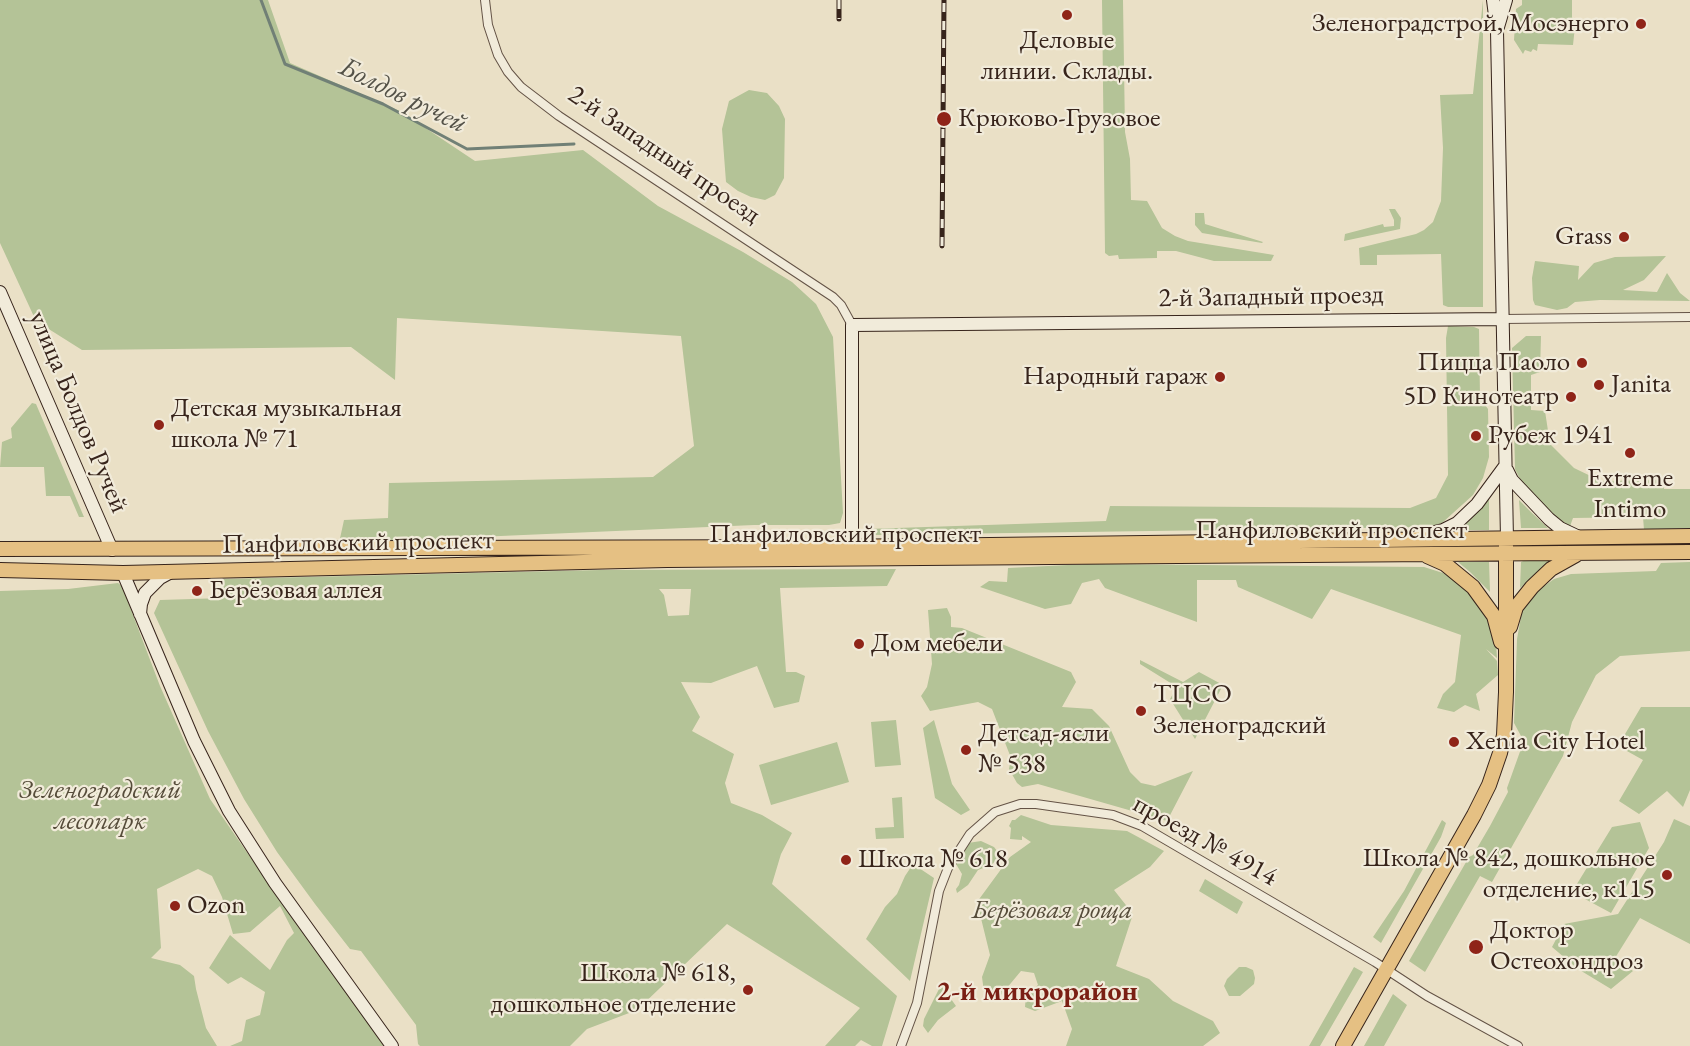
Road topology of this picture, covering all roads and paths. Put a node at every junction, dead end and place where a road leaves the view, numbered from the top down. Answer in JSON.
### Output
{"nodes":[{"id":1,"x":485,"y":0,"type":"edge"},
{"id":2,"x":1492,"y":0,"type":"edge"},
{"id":3,"x":1506,"y":0,"type":"edge"},
{"id":4,"x":1497,"y":31,"type":"junction"},
{"id":5,"x":0,"y":292,"type":"edge"},
{"id":6,"x":1690,"y":317,"type":"edge"},
{"id":7,"x":1503,"y":319,"type":"junction"},
{"id":8,"x":852,"y":325,"type":"junction"},
{"id":9,"x":1505,"y":466,"type":"junction"},
{"id":10,"x":1690,"y":536,"type":"edge"},
{"id":11,"x":1579,"y":537,"type":"junction"},
{"id":12,"x":1507,"y":538,"type":"junction"},
{"id":13,"x":1376,"y":540,"type":"junction"},
{"id":14,"x":0,"y":549,"type":"edge"},
{"id":15,"x":112,"y":550,"type":"junction"},
{"id":16,"x":852,"y":552,"type":"junction"},
{"id":17,"x":1690,"y":552,"type":"edge"},
{"id":18,"x":1421,"y":554,"type":"junction"},
{"id":19,"x":1506,"y":554,"type":"junction"},
{"id":20,"x":1580,"y":554,"type":"junction"},
{"id":21,"x":0,"y":570,"type":"edge"},
{"id":22,"x":171,"y":572,"type":"junction"},
{"id":23,"x":123,"y":573,"type":"junction"},
{"id":24,"x":140,"y":615,"type":"junction"},
{"id":25,"x":1505,"y":659,"type":"junction"},
{"id":26,"x":1386,"y":969,"type":"junction"},
{"id":27,"x":393,"y":1046,"type":"edge"},
{"id":28,"x":901,"y":1046,"type":"edge"},
{"id":29,"x":1342,"y":1046,"type":"edge"},
{"id":30,"x":1518,"y":1046,"type":"edge"}],
"edges":[{"from":1,"to":8,"type":"street","name":"2-й Западный проезд"},
{"from":2,"to":4,"type":"street"},
{"from":3,"to":4,"type":"street"},
{"from":4,"to":7,"type":"street"},
{"from":5,"to":15,"type":"street","name":"улица Болдов Ручей"},
{"from":6,"to":7,"type":"street","name":"2-й Западный проезд"},
{"from":7,"to":8,"type":"street","name":"2-й Западный проезд"},
{"from":7,"to":9,"type":"street"},
{"from":8,"to":16,"type":"street"},
{"from":9,"to":11,"type":"street"},
{"from":9,"to":12,"type":"street"},
{"from":9,"to":13,"type":"street"},
{"from":10,"to":11,"type":"main road","name":"Панфиловский проспект"},
{"from":11,"to":12,"type":"main road","name":"Панфиловский проспект"},
{"from":12,"to":13,"type":"main road","name":"Панфиловский проспект"},
{"from":12,"to":19,"type":"main road"},
{"from":13,"to":16,"type":"main road","name":"Панфиловский проспект"},
{"from":14,"to":15,"type":"main road","name":"Панфиловский проспект"},
{"from":15,"to":16,"type":"main road","name":"Панфиловский проспект"},
{"from":15,"to":23,"type":"main road"},
{"from":16,"to":18,"type":"main road","name":"Панфиловский проспект"},
{"from":16,"to":22,"type":"main road","name":"Панфиловский проспект"},
{"from":17,"to":20,"type":"main road","name":"Панфиловский проспект"},
{"from":18,"to":19,"type":"main road","name":"Панфиловский проспект"},
{"from":18,"to":25,"type":"main road"},
{"from":19,"to":20,"type":"main road","name":"Панфиловский проспект"},
{"from":19,"to":25,"type":"main road"},
{"from":20,"to":25,"type":"main road"},
{"from":21,"to":23,"type":"main road","name":"Панфиловский проспект"},
{"from":22,"to":23,"type":"main road","name":"Панфиловский проспект"},
{"from":22,"to":24,"type":"street"},
{"from":23,"to":24,"type":"street"},
{"from":24,"to":27,"type":"street"},
{"from":25,"to":26,"type":"main road"},
{"from":26,"to":28,"type":"street","name":"проезд № 4914"},
{"from":26,"to":29,"type":"main road"},
{"from":26,"to":30,"type":"street","name":"проезд № 4914"}]}
